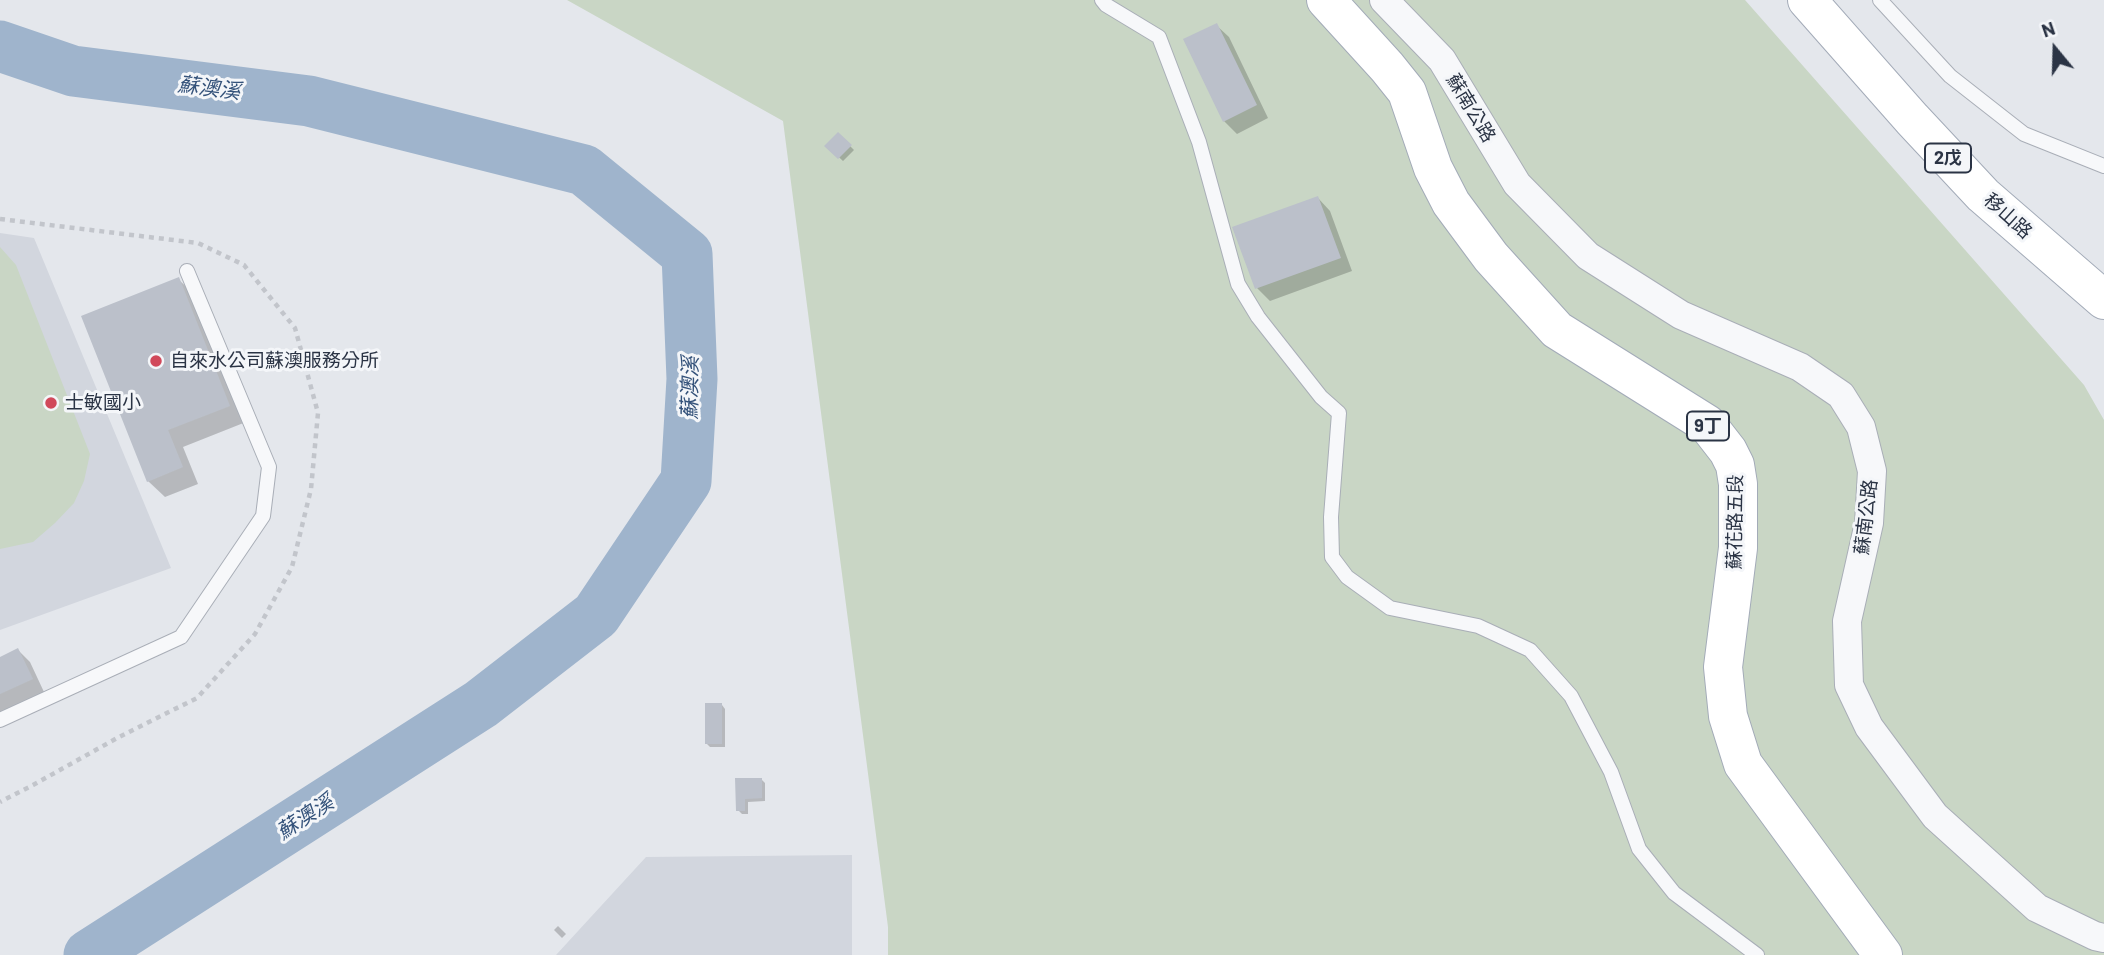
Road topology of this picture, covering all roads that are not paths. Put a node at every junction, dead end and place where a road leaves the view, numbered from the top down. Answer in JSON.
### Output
{"nodes":[{"id":1,"x":1102,"y":0,"type":"edge"},
{"id":2,"x":1326,"y":0,"type":"edge"},
{"id":3,"x":1384,"y":0,"type":"edge"},
{"id":4,"x":1807,"y":0,"type":"edge"},
{"id":5,"x":1880,"y":0,"type":"edge"},
{"id":6,"x":2104,"y":166,"type":"edge"},
{"id":7,"x":187,"y":271,"type":"dead end"},
{"id":8,"x":2104,"y":300,"type":"edge"},
{"id":9,"x":0,"y":720,"type":"edge"},
{"id":10,"x":2104,"y":938,"type":"edge"},
{"id":11,"x":1757,"y":955,"type":"edge"},
{"id":12,"x":1883,"y":955,"type":"edge"}],
"edges":[{"from":1,"to":11,"type":"lane"},
{"from":2,"to":12,"type":"main road","name":"蘇花路五段","number":"9丁"},
{"from":3,"to":10,"type":"street","name":"蘇南公路"},
{"from":4,"to":8,"type":"main road","name":"移山路","number":"2戊"},
{"from":5,"to":6,"type":"lane"},
{"from":7,"to":9,"type":"lane"}]}
